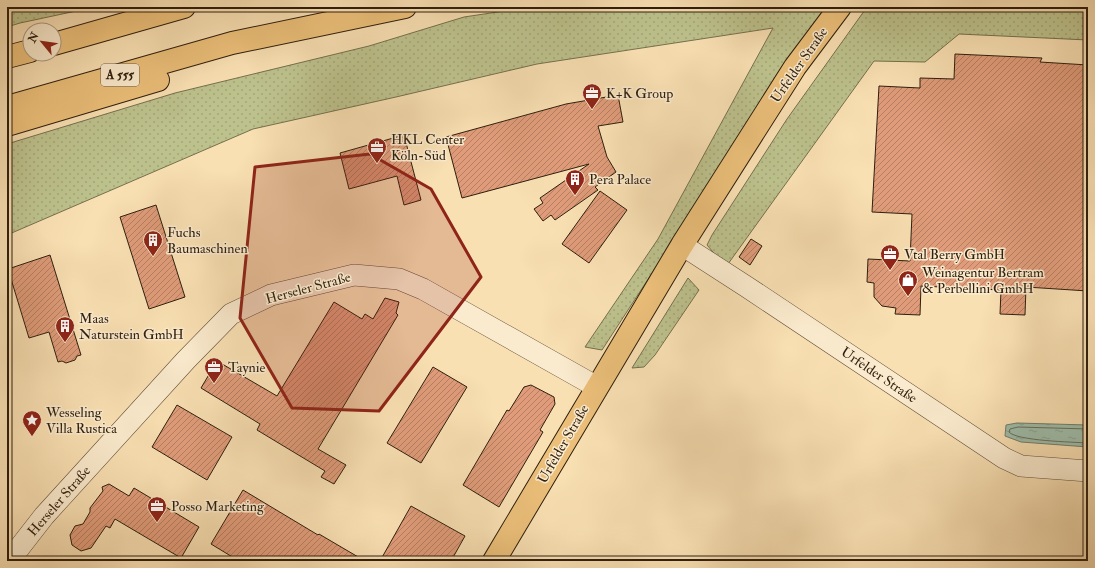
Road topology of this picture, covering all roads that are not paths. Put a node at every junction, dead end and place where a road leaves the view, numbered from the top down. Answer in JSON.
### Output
{"nodes":[{"id":1,"x":184,"y":7,"type":"edge"},
{"id":2,"x":405,"y":7,"type":"edge"},
{"id":3,"x":840,"y":7,"type":"edge"},
{"id":4,"x":62,"y":42,"type":"edge"},
{"id":5,"x":232,"y":43,"type":"junction"},
{"id":6,"x":22,"y":53,"type":"edge"},
{"id":7,"x":7,"y":57,"type":"edge"},
{"id":8,"x":7,"y":107,"type":"edge"},
{"id":9,"x":7,"y":125,"type":"edge"},
{"id":10,"x":682,"y":245,"type":"junction"},
{"id":11,"x":597,"y":387,"type":"junction"},
{"id":12,"x":1088,"y":471,"type":"edge"},
{"id":13,"x":10,"y":561,"type":"edge"},
{"id":14,"x":494,"y":561,"type":"edge"}],
"edges":[{"from":1,"to":4,"type":"main road"},
{"from":2,"to":5,"type":"main road","number":"A 555"},
{"from":3,"to":10,"type":"main road","name":"Urfelder Straße"},
{"from":5,"to":8,"type":"main road","number":"A 555"},
{"from":5,"to":9,"type":"main road"},
{"from":6,"to":7,"type":"main road"},
{"from":10,"to":11,"type":"main road","name":"Urfelder Straße"},
{"from":10,"to":12,"type":"street","name":"Urfelder Straße"},
{"from":11,"to":13,"type":"street","name":"Herseler Straße"},
{"from":11,"to":14,"type":"main road","name":"Urfelder Straße"}]}
